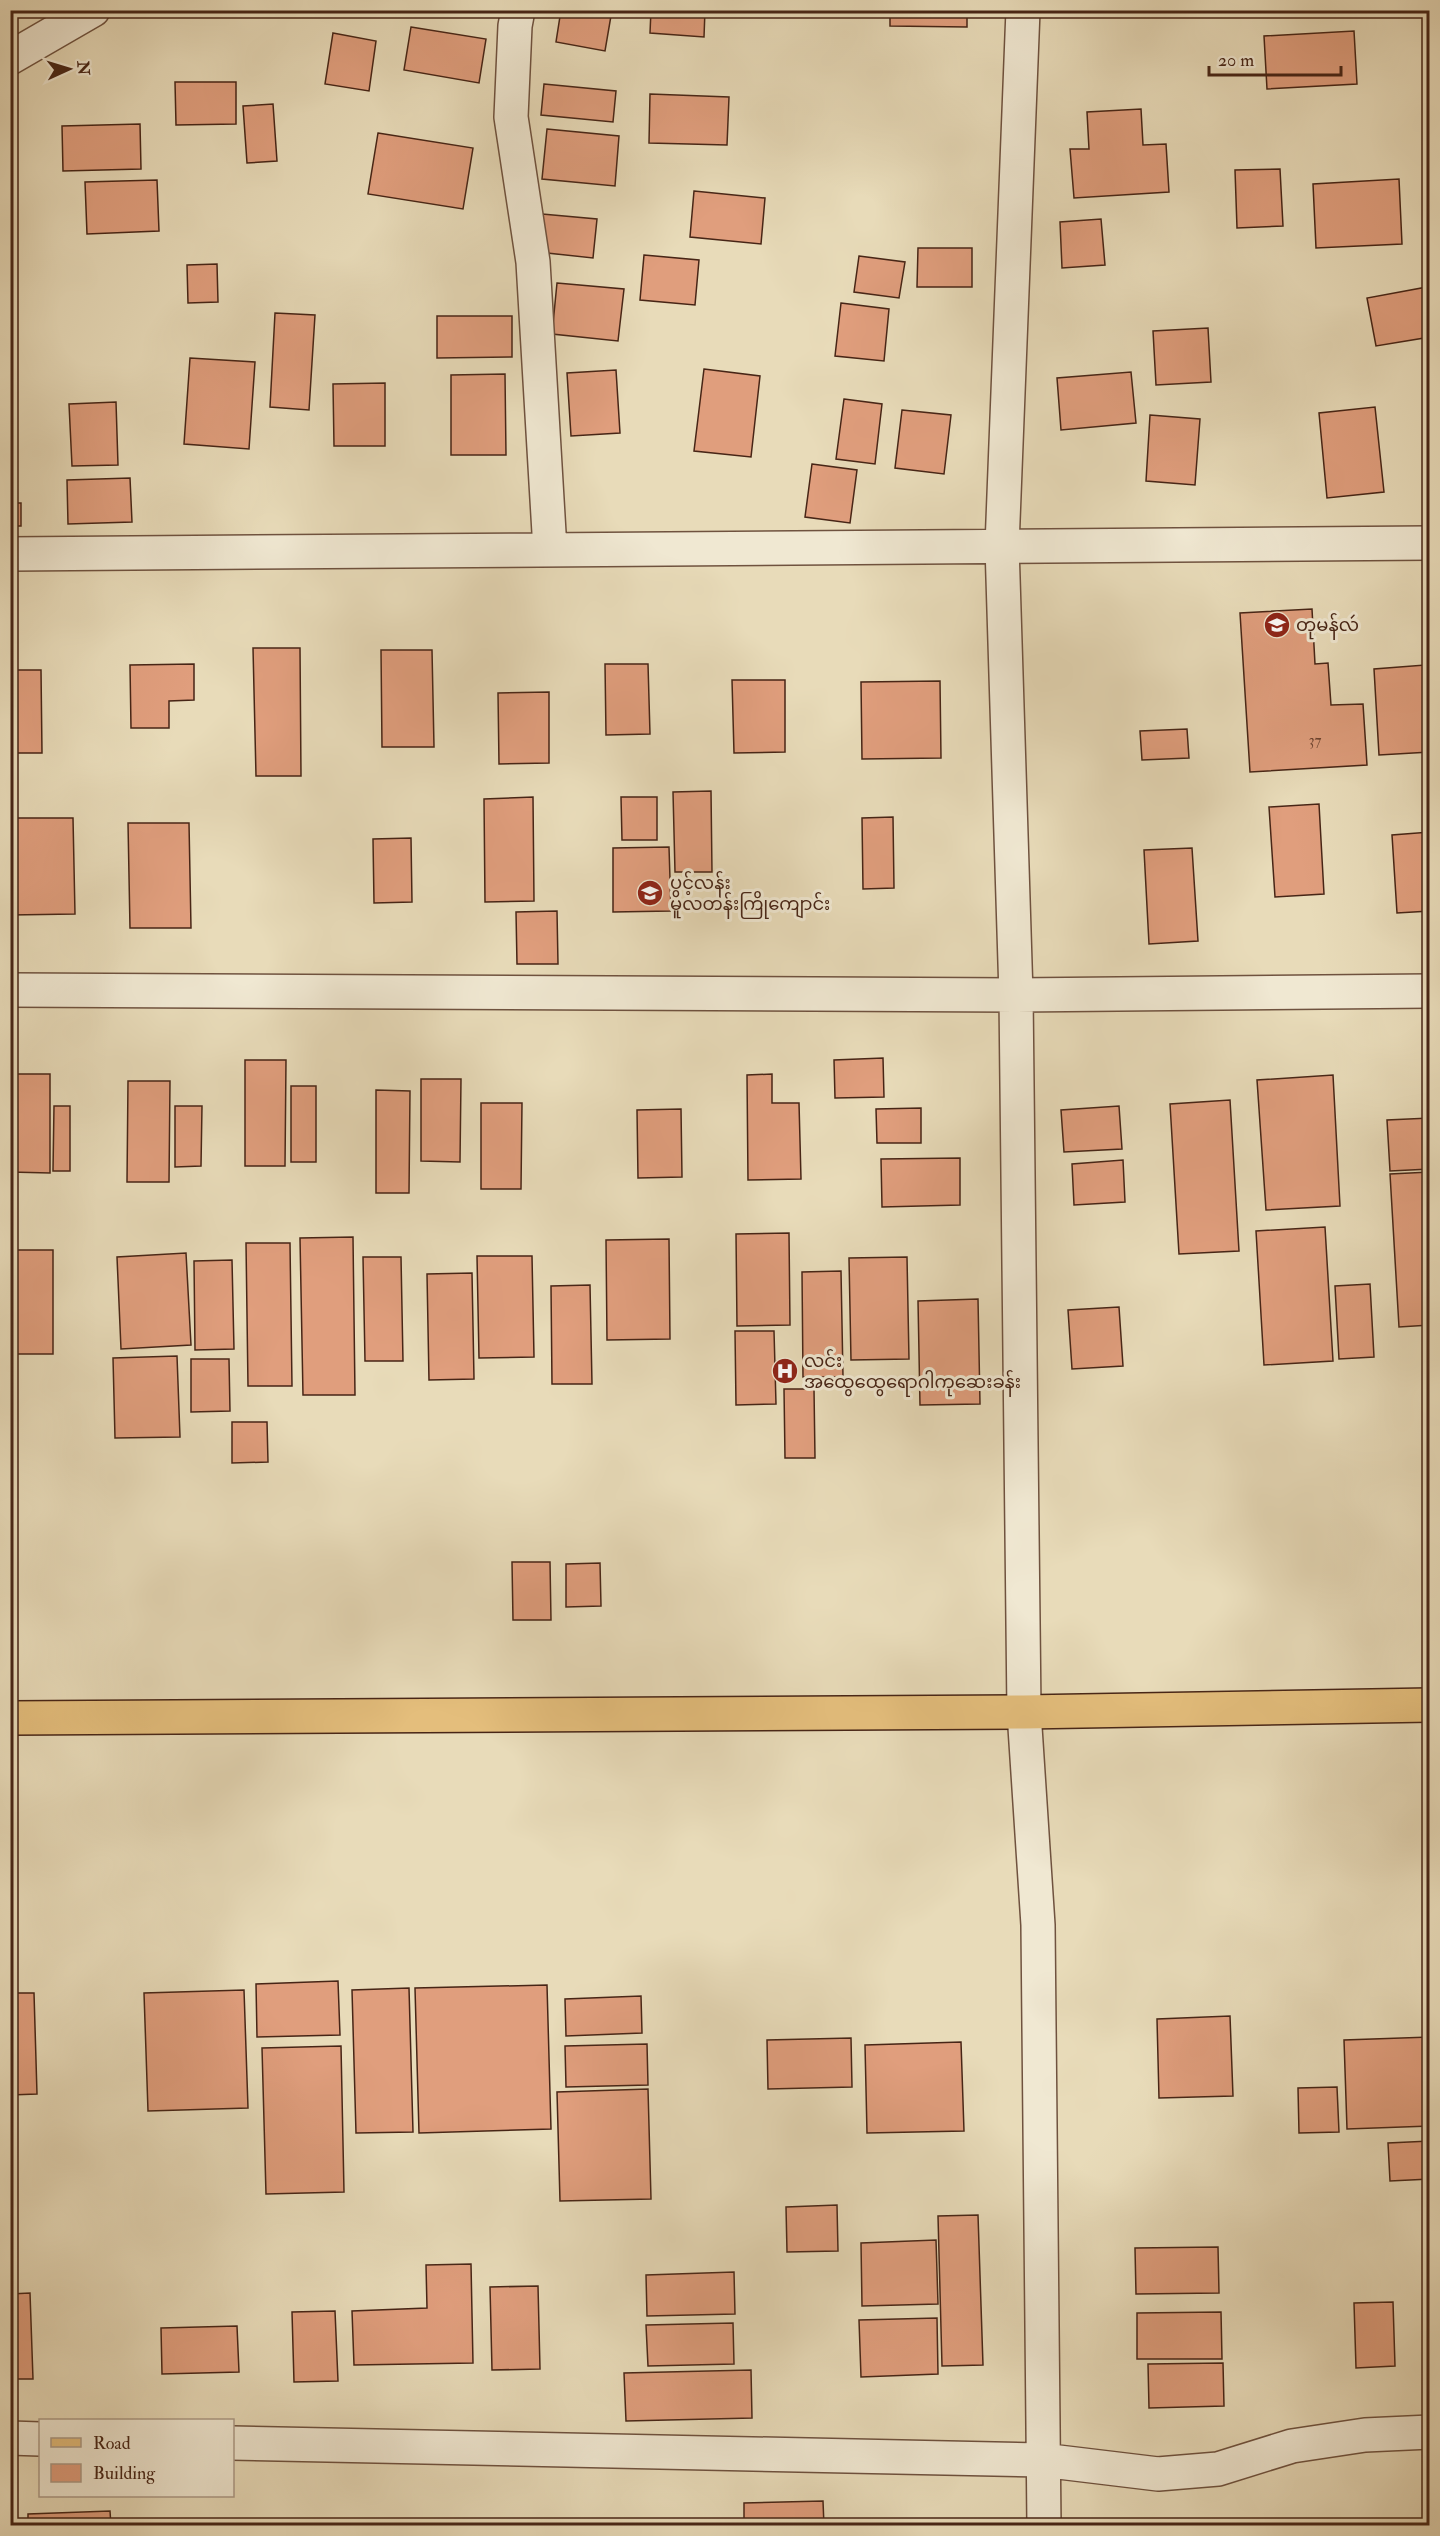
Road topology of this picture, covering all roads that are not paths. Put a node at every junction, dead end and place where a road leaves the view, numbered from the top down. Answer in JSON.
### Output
{"nodes":[{"id":1,"x":93,"y":10,"type":"edge"},
{"id":2,"x":518,"y":10,"type":"edge"},
{"id":3,"x":1023,"y":10,"type":"edge"},
{"id":4,"x":10,"y":58,"type":"edge"},
{"id":5,"x":1430,"y":543,"type":"edge"},
{"id":6,"x":1002,"y":546,"type":"junction"},
{"id":7,"x":550,"y":550,"type":"junction"},
{"id":8,"x":10,"y":554,"type":"edge"},
{"id":9,"x":10,"y":990,"type":"edge"},
{"id":10,"x":1430,"y":991,"type":"edge"},
{"id":11,"x":1016,"y":995,"type":"junction"},
{"id":12,"x":1430,"y":1705,"type":"edge"},
{"id":13,"x":1024,"y":1712,"type":"junction"},
{"id":14,"x":10,"y":1718,"type":"edge"},
{"id":15,"x":1430,"y":2432,"type":"edge"},
{"id":16,"x":10,"y":2438,"type":"edge"},
{"id":17,"x":39,"y":2439,"type":"edge"},
{"id":18,"x":234,"y":2443,"type":"edge"},
{"id":19,"x":1042,"y":2460,"type":"junction"},
{"id":20,"x":1044,"y":2526,"type":"edge"}],
"edges":[{"from":1,"to":4,"type":"street"},
{"from":2,"to":7,"type":"street"},
{"from":3,"to":6,"type":"street"},
{"from":5,"to":6,"type":"street"},
{"from":6,"to":7,"type":"street"},
{"from":6,"to":11,"type":"street"},
{"from":7,"to":8,"type":"street"},
{"from":9,"to":11,"type":"street"},
{"from":10,"to":11,"type":"street"},
{"from":11,"to":13,"type":"street"},
{"from":12,"to":13,"type":"main road"},
{"from":13,"to":14,"type":"main road"},
{"from":13,"to":19,"type":"street"},
{"from":15,"to":19,"type":"street"},
{"from":16,"to":17,"type":"street"},
{"from":18,"to":19,"type":"street"},
{"from":19,"to":20,"type":"street"}]}
